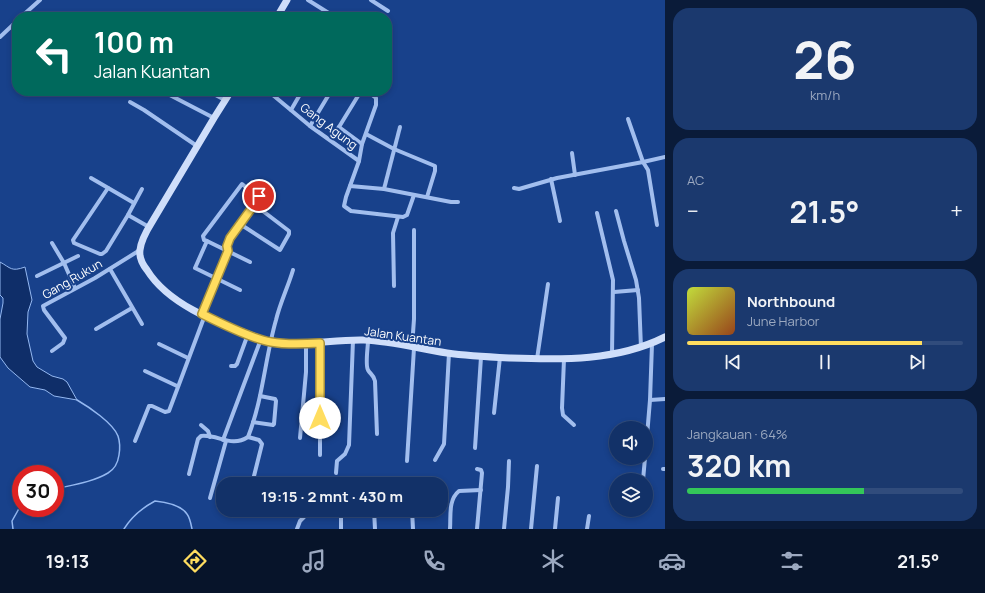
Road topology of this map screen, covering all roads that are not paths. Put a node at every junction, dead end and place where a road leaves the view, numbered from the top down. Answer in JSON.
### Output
{"nodes":[{"id":1,"x":40,"y":0,"type":"edge"},
{"id":2,"x":287,"y":0,"type":"edge"},
{"id":3,"x":308,"y":0,"type":"edge"},
{"id":4,"x":371,"y":0,"type":"edge"},
{"id":5,"x":388,"y":11,"type":"dead end"},
{"id":6,"x":27,"y":12,"type":"edge"},
{"id":7,"x":280,"y":12,"type":"edge"},
{"id":8,"x":327,"y":12,"type":"edge"},
{"id":9,"x":12,"y":25,"type":"edge"},
{"id":10,"x":0,"y":36,"type":"edge"},
{"id":11,"x":172,"y":96,"type":"edge"},
{"id":12,"x":217,"y":96,"type":"edge"},
{"id":13,"x":228,"y":96,"type":"edge"},
{"id":14,"x":275,"y":96,"type":"edge"},
{"id":15,"x":299,"y":96,"type":"edge"},
{"id":16,"x":328,"y":96,"type":"edge"},
{"id":17,"x":358,"y":96,"type":"edge"},
{"id":18,"x":374,"y":96,"type":"edge"},
{"id":19,"x":225,"y":100,"type":"junction"},
{"id":20,"x":130,"y":102,"type":"dead end"},
{"id":21,"x":291,"y":110,"type":"junction"},
{"id":22,"x":214,"y":118,"type":"junction"},
{"id":23,"x":628,"y":119,"type":"dead end"},
{"id":24,"x":310,"y":126,"type":"junction"},
{"id":25,"x":339,"y":127,"type":"junction"},
{"id":26,"x":400,"y":127,"type":"dead end"},
{"id":27,"x":336,"y":131,"type":"dead end"},
{"id":28,"x":366,"y":134,"type":"junction"},
{"id":29,"x":362,"y":144,"type":"junction"},
{"id":30,"x":197,"y":146,"type":"junction"},
{"id":31,"x":394,"y":149,"type":"junction"},
{"id":32,"x":572,"y":153,"type":"dead end"},
{"id":33,"x":665,"y":156,"type":"edge"},
{"id":34,"x":359,"y":161,"type":"junction"},
{"id":35,"x":643,"y":162,"type":"junction"},
{"id":36,"x":575,"y":175,"type":"junction"},
{"id":37,"x":91,"y":178,"type":"dead end"},
{"id":38,"x":551,"y":179,"type":"junction"},
{"id":39,"x":350,"y":186,"type":"junction"},
{"id":40,"x":108,"y":188,"type":"junction"},
{"id":41,"x":142,"y":188,"type":"dead end"},
{"id":42,"x":514,"y":188,"type":"dead end"},
{"id":43,"x":384,"y":189,"type":"junction"},
{"id":44,"x":414,"y":195,"type":"junction"},
{"id":45,"x":427,"y":197,"type":"junction"},
{"id":46,"x":458,"y":202,"type":"dead end"},
{"id":47,"x":134,"y":203,"type":"junction"},
{"id":48,"x":255,"y":205,"type":"junction"},
{"id":49,"x":616,"y":211,"type":"dead end"},
{"id":50,"x":598,"y":213,"type":"dead end"},
{"id":51,"x":128,"y":215,"type":"junction"},
{"id":52,"x":398,"y":217,"type":"junction"},
{"id":53,"x":560,"y":221,"type":"dead end"},
{"id":54,"x":240,"y":224,"type":"junction"},
{"id":55,"x":657,"y":225,"type":"dead end"},
{"id":56,"x":149,"y":227,"type":"junction"},
{"id":57,"x":414,"y":230,"type":"dead end"},
{"id":58,"x":207,"y":241,"type":"junction"},
{"id":59,"x":52,"y":243,"type":"dead end"},
{"id":60,"x":140,"y":250,"type":"junction"},
{"id":61,"x":228,"y":251,"type":"junction"},
{"id":62,"x":78,"y":256,"type":"dead end"},
{"id":63,"x":250,"y":262,"type":"dead end"},
{"id":64,"x":64,"y":263,"type":"junction"},
{"id":65,"x":110,"y":269,"type":"junction"},
{"id":66,"x":293,"y":270,"type":"dead end"},
{"id":67,"x":37,"y":276,"type":"dead end"},
{"id":68,"x":217,"y":279,"type":"junction"},
{"id":69,"x":548,"y":284,"type":"dead end"},
{"id":70,"x":394,"y":286,"type":"dead end"},
{"id":71,"x":75,"y":288,"type":"junction"},
{"id":72,"x":240,"y":290,"type":"dead end"},
{"id":73,"x":638,"y":290,"type":"junction"},
{"id":74,"x":614,"y":292,"type":"junction"},
{"id":75,"x":132,"y":308,"type":"junction"},
{"id":76,"x":203,"y":315,"type":"junction"},
{"id":77,"x":142,"y":324,"type":"dead end"},
{"id":78,"x":96,"y":329,"type":"dead end"},
{"id":79,"x":248,"y":334,"type":"junction"},
{"id":80,"x":665,"y":337,"type":"edge"},
{"id":81,"x":261,"y":340,"type":"junction"},
{"id":82,"x":353,"y":340,"type":"junction"},
{"id":83,"x":368,"y":341,"type":"junction"},
{"id":84,"x":271,"y":342,"type":"junction"},
{"id":85,"x":320,"y":343,"type":"junction"},
{"id":86,"x":159,"y":344,"type":"dead end"},
{"id":87,"x":306,"y":344,"type":"junction"},
{"id":88,"x":652,"y":344,"type":"junction"},
{"id":89,"x":413,"y":347,"type":"junction"},
{"id":90,"x":641,"y":348,"type":"junction"},
{"id":91,"x":52,"y":351,"type":"dead end"},
{"id":92,"x":449,"y":353,"type":"junction"},
{"id":93,"x":612,"y":354,"type":"junction"},
{"id":94,"x":481,"y":357,"type":"junction"},
{"id":95,"x":500,"y":357,"type":"junction"},
{"id":96,"x":188,"y":358,"type":"junction"},
{"id":97,"x":537,"y":359,"type":"junction"},
{"id":98,"x":564,"y":359,"type":"junction"},
{"id":99,"x":231,"y":366,"type":"dead end"},
{"id":100,"x":146,"y":371,"type":"dead end"},
{"id":101,"x":177,"y":386,"type":"junction"},
{"id":102,"x":260,"y":396,"type":"junction"},
{"id":103,"x":665,"y":399,"type":"edge"},
{"id":104,"x":650,"y":400,"type":"junction"},
{"id":105,"x":494,"y":413,"type":"dead end"},
{"id":106,"x":648,"y":421,"type":"edge"},
{"id":107,"x":253,"y":422,"type":"junction"},
{"id":108,"x":201,"y":425,"type":"dead end"},
{"id":109,"x":574,"y":425,"type":"dead end"},
{"id":110,"x":377,"y":434,"type":"dead end"},
{"id":111,"x":248,"y":436,"type":"junction"},
{"id":112,"x":210,"y":437,"type":"junction"},
{"id":113,"x":300,"y":438,"type":"dead end"},
{"id":114,"x":225,"y":440,"type":"junction"},
{"id":115,"x":135,"y":441,"type":"dead end"},
{"id":116,"x":474,"y":448,"type":"dead end"},
{"id":117,"x":320,"y":455,"type":"dead end"},
{"id":118,"x":435,"y":460,"type":"dead end"},
{"id":119,"x":407,"y":461,"type":"dead end"},
{"id":120,"x":509,"y":461,"type":"dead end"},
{"id":121,"x":537,"y":466,"type":"dead end"},
{"id":122,"x":477,"y":469,"type":"dead end"},
{"id":123,"x":336,"y":473,"type":"dead end"},
{"id":124,"x":189,"y":474,"type":"dead end"},
{"id":125,"x":254,"y":477,"type":"edge"},
{"id":126,"x":481,"y":490,"type":"junction"},
{"id":127,"x":210,"y":498,"type":"dead end"},
{"id":128,"x":558,"y":498,"type":"dead end"},
{"id":129,"x":588,"y":516,"type":"dead end"},
{"id":130,"x":303,"y":517,"type":"edge"},
{"id":131,"x":341,"y":517,"type":"edge"},
{"id":132,"x":374,"y":517,"type":"edge"},
{"id":133,"x":412,"y":517,"type":"edge"},
{"id":134,"x":297,"y":529,"type":"edge"},
{"id":135,"x":341,"y":529,"type":"edge"},
{"id":136,"x":375,"y":529,"type":"edge"},
{"id":137,"x":413,"y":529,"type":"edge"},
{"id":138,"x":450,"y":529,"type":"edge"},
{"id":139,"x":477,"y":529,"type":"edge"},
{"id":140,"x":504,"y":529,"type":"edge"},
{"id":141,"x":531,"y":529,"type":"edge"},
{"id":142,"x":555,"y":529,"type":"edge"},
{"id":143,"x":587,"y":529,"type":"edge"}],
"edges":[{"from":1,"to":6,"type":"street"},
{"from":2,"to":7,"type":"street"},
{"from":3,"to":8,"type":"street"},
{"from":4,"to":5,"type":"street"},
{"from":9,"to":10,"type":"street"},
{"from":11,"to":22,"type":"street"},
{"from":12,"to":19,"type":"street"},
{"from":13,"to":19,"type":"street"},
{"from":14,"to":21,"type":"street","name":"Gang Agung"},
{"from":15,"to":21,"type":"street"},
{"from":16,"to":24,"type":"street"},
{"from":17,"to":25,"type":"street"},
{"from":18,"to":28,"type":"street"},
{"from":19,"to":22,"type":"street"},
{"from":20,"to":30,"type":"street"},
{"from":21,"to":24,"type":"street","name":"Gang Agung"},
{"from":22,"to":30,"type":"street"},
{"from":23,"to":35,"type":"street"},
{"from":24,"to":34,"type":"street","name":"Gang Agung"},
{"from":25,"to":27,"type":"street"},
{"from":25,"to":29,"type":"street"},
{"from":26,"to":31,"type":"street"},
{"from":28,"to":29,"type":"street"},
{"from":28,"to":31,"type":"street"},
{"from":29,"to":34,"type":"street"},
{"from":30,"to":56,"type":"street"},
{"from":31,"to":43,"type":"street"},
{"from":31,"to":45,"type":"street"},
{"from":32,"to":36,"type":"street"},
{"from":33,"to":35,"type":"street"},
{"from":34,"to":39,"type":"street"},
{"from":35,"to":36,"type":"street"},
{"from":35,"to":55,"type":"street"},
{"from":36,"to":38,"type":"street"},
{"from":37,"to":40,"type":"street"},
{"from":38,"to":42,"type":"street"},
{"from":38,"to":53,"type":"street"},
{"from":39,"to":43,"type":"street"},
{"from":39,"to":52,"type":"street"},
{"from":40,"to":47,"type":"street"},
{"from":40,"to":51,"type":"street"},
{"from":41,"to":47,"type":"street"},
{"from":43,"to":44,"type":"street"},
{"from":44,"to":45,"type":"street"},
{"from":44,"to":52,"type":"street"},
{"from":45,"to":46,"type":"street"},
{"from":47,"to":51,"type":"street"},
{"from":48,"to":54,"type":"street"},
{"from":48,"to":54,"type":"street"},
{"from":48,"to":58,"type":"street"},
{"from":49,"to":73,"type":"street"},
{"from":50,"to":74,"type":"street"},
{"from":51,"to":56,"type":"street"},
{"from":52,"to":70,"type":"street"},
{"from":54,"to":61,"type":"street"},
{"from":56,"to":60,"type":"street"},
{"from":57,"to":89,"type":"street"},
{"from":58,"to":61,"type":"street"},
{"from":58,"to":68,"type":"street"},
{"from":59,"to":64,"type":"street"},
{"from":60,"to":65,"type":"street","name":"Gang Rukun"},
{"from":60,"to":76,"type":"street","name":"Jalan Kuantan"},
{"from":61,"to":63,"type":"street"},
{"from":61,"to":68,"type":"street"},
{"from":62,"to":64,"type":"street"},
{"from":64,"to":67,"type":"street"},
{"from":64,"to":71,"type":"street"},
{"from":65,"to":71,"type":"street","name":"Gang Rukun"},
{"from":65,"to":75,"type":"street"},
{"from":66,"to":84,"type":"street"},
{"from":68,"to":72,"type":"street"},
{"from":68,"to":76,"type":"street"},
{"from":69,"to":97,"type":"street"},
{"from":71,"to":91,"type":"street","name":"Gang Rukun"},
{"from":73,"to":74,"type":"street"},
{"from":73,"to":90,"type":"street"},
{"from":74,"to":93,"type":"street"},
{"from":75,"to":77,"type":"street"},
{"from":75,"to":78,"type":"street"},
{"from":76,"to":79,"type":"street","name":"Jalan Kuantan"},
{"from":76,"to":96,"type":"street"},
{"from":79,"to":81,"type":"street","name":"Jalan Kuantan"},
{"from":79,"to":99,"type":"street"},
{"from":80,"to":88,"type":"street","name":"Jalan Kuantan"},
{"from":81,"to":84,"type":"street","name":"Jalan Kuantan"},
{"from":81,"to":114,"type":"street"},
{"from":82,"to":83,"type":"street","name":"Jalan Kuantan"},
{"from":82,"to":85,"type":"street","name":"Jalan Kuantan"},
{"from":82,"to":123,"type":"street"},
{"from":83,"to":89,"type":"street","name":"Jalan Kuantan"},
{"from":83,"to":110,"type":"street"},
{"from":84,"to":87,"type":"street","name":"Jalan Kuantan"},
{"from":84,"to":102,"type":"street"},
{"from":85,"to":87,"type":"street","name":"Jalan Kuantan"},
{"from":85,"to":117,"type":"street"},
{"from":86,"to":96,"type":"street"},
{"from":87,"to":113,"type":"street"},
{"from":88,"to":90,"type":"street","name":"Jalan Kuantan"},
{"from":88,"to":104,"type":"street"},
{"from":89,"to":92,"type":"street","name":"Jalan Kuantan"},
{"from":89,"to":119,"type":"street"},
{"from":90,"to":93,"type":"street","name":"Jalan Kuantan"},
{"from":92,"to":94,"type":"street","name":"Jalan Kuantan"},
{"from":92,"to":118,"type":"street"},
{"from":93,"to":98,"type":"street","name":"Jalan Kuantan"},
{"from":94,"to":95,"type":"street","name":"Jalan Kuantan"},
{"from":94,"to":116,"type":"street"},
{"from":95,"to":97,"type":"street","name":"Jalan Kuantan"},
{"from":95,"to":105,"type":"street"},
{"from":96,"to":101,"type":"street"},
{"from":97,"to":98,"type":"street","name":"Jalan Kuantan"},
{"from":98,"to":109,"type":"street"},
{"from":100,"to":101,"type":"street"},
{"from":101,"to":115,"type":"street"},
{"from":102,"to":107,"type":"street"},
{"from":102,"to":107,"type":"street"},
{"from":103,"to":104,"type":"street"},
{"from":104,"to":106,"type":"street"},
{"from":107,"to":111,"type":"street"},
{"from":108,"to":112,"type":"street"},
{"from":111,"to":114,"type":"street"},
{"from":111,"to":125,"type":"street"},
{"from":112,"to":114,"type":"street"},
{"from":112,"to":124,"type":"street"},
{"from":114,"to":127,"type":"street"},
{"from":120,"to":140,"type":"street"},
{"from":121,"to":141,"type":"street"},
{"from":122,"to":126,"type":"street"},
{"from":126,"to":138,"type":"street"},
{"from":126,"to":139,"type":"street"},
{"from":128,"to":142,"type":"street"},
{"from":129,"to":143,"type":"street"},
{"from":130,"to":134,"type":"street"},
{"from":131,"to":135,"type":"street"},
{"from":132,"to":136,"type":"street"},
{"from":133,"to":137,"type":"street"}]}
